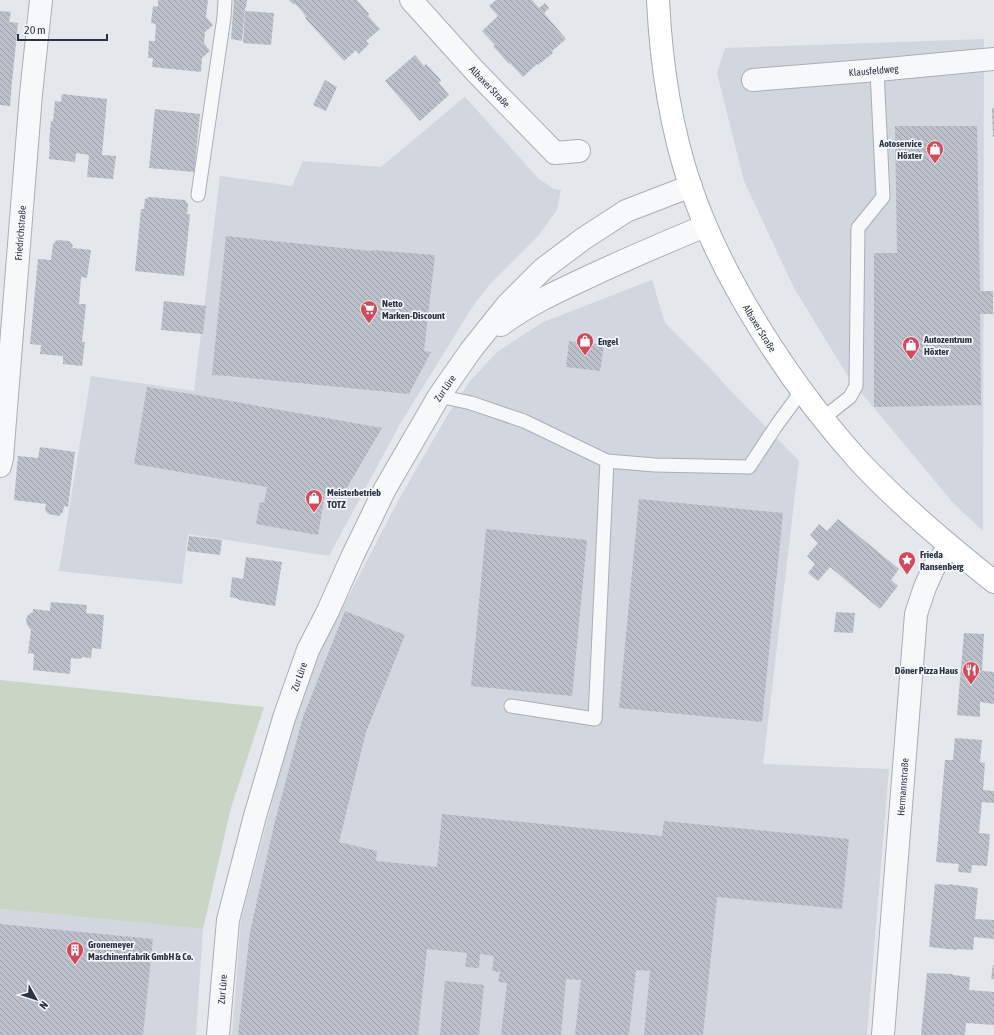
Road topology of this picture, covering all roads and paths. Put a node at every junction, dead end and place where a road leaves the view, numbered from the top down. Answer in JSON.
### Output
{"nodes":[{"id":1,"x":41,"y":0,"type":"edge"},
{"id":2,"x":224,"y":0,"type":"edge"},
{"id":3,"x":411,"y":0,"type":"edge"},
{"id":4,"x":658,"y":0,"type":"edge"},
{"id":5,"x":994,"y":59,"type":"edge"},
{"id":6,"x":877,"y":70,"type":"junction"},
{"id":7,"x":753,"y":80,"type":"dead end"},
{"id":8,"x":579,"y":150,"type":"dead end"},
{"id":9,"x":690,"y":186,"type":"junction"},
{"id":10,"x":198,"y":195,"type":"dead end"},
{"id":11,"x":705,"y":226,"type":"junction"},
{"id":12,"x":471,"y":350,"type":"junction"},
{"id":13,"x":802,"y":392,"type":"junction"},
{"id":14,"x":439,"y":396,"type":"junction"},
{"id":15,"x":822,"y":418,"type":"junction"},
{"id":16,"x":1,"y":461,"type":"edge"},
{"id":17,"x":607,"y":461,"type":"junction"},
{"id":18,"x":950,"y":546,"type":"junction"},
{"id":19,"x":994,"y":582,"type":"edge"},
{"id":20,"x":511,"y":706,"type":"dead end"},
{"id":21,"x":218,"y":1035,"type":"edge"},
{"id":22,"x":883,"y":1035,"type":"edge"}],
"edges":[{"from":1,"to":16,"type":"street","name":"Friedrichstraße"},
{"from":2,"to":10,"type":"lane"},
{"from":3,"to":8,"type":"street","name":"Albaxer Straße"},
{"from":4,"to":9,"type":"main road","name":"Albaxer Straße"},
{"from":5,"to":6,"type":"street","name":"Klausfeldweg"},
{"from":6,"to":7,"type":"street","name":"Klausfeldweg"},
{"from":6,"to":15,"type":"lane"},
{"from":9,"to":11,"type":"main road","name":"Albaxer Straße"},
{"from":9,"to":12,"type":"street","name":"Zur Lüre"},
{"from":11,"to":12,"type":"street","name":"Zur Lüre"},
{"from":11,"to":13,"type":"main road","name":"Albaxer Straße"},
{"from":12,"to":14,"type":"street","name":"Zur Lüre"},
{"from":13,"to":15,"type":"main road","name":"Albaxer Straße"},
{"from":13,"to":17,"type":"lane"},
{"from":14,"to":17,"type":"lane"},
{"from":14,"to":21,"type":"street","name":"Zur Lüre"},
{"from":15,"to":18,"type":"main road","name":"Albaxer Straße"},
{"from":17,"to":20,"type":"lane"},
{"from":18,"to":19,"type":"main road","name":"Albaxer Straße"},
{"from":18,"to":22,"type":"street","name":"Hermannstraße"}]}
